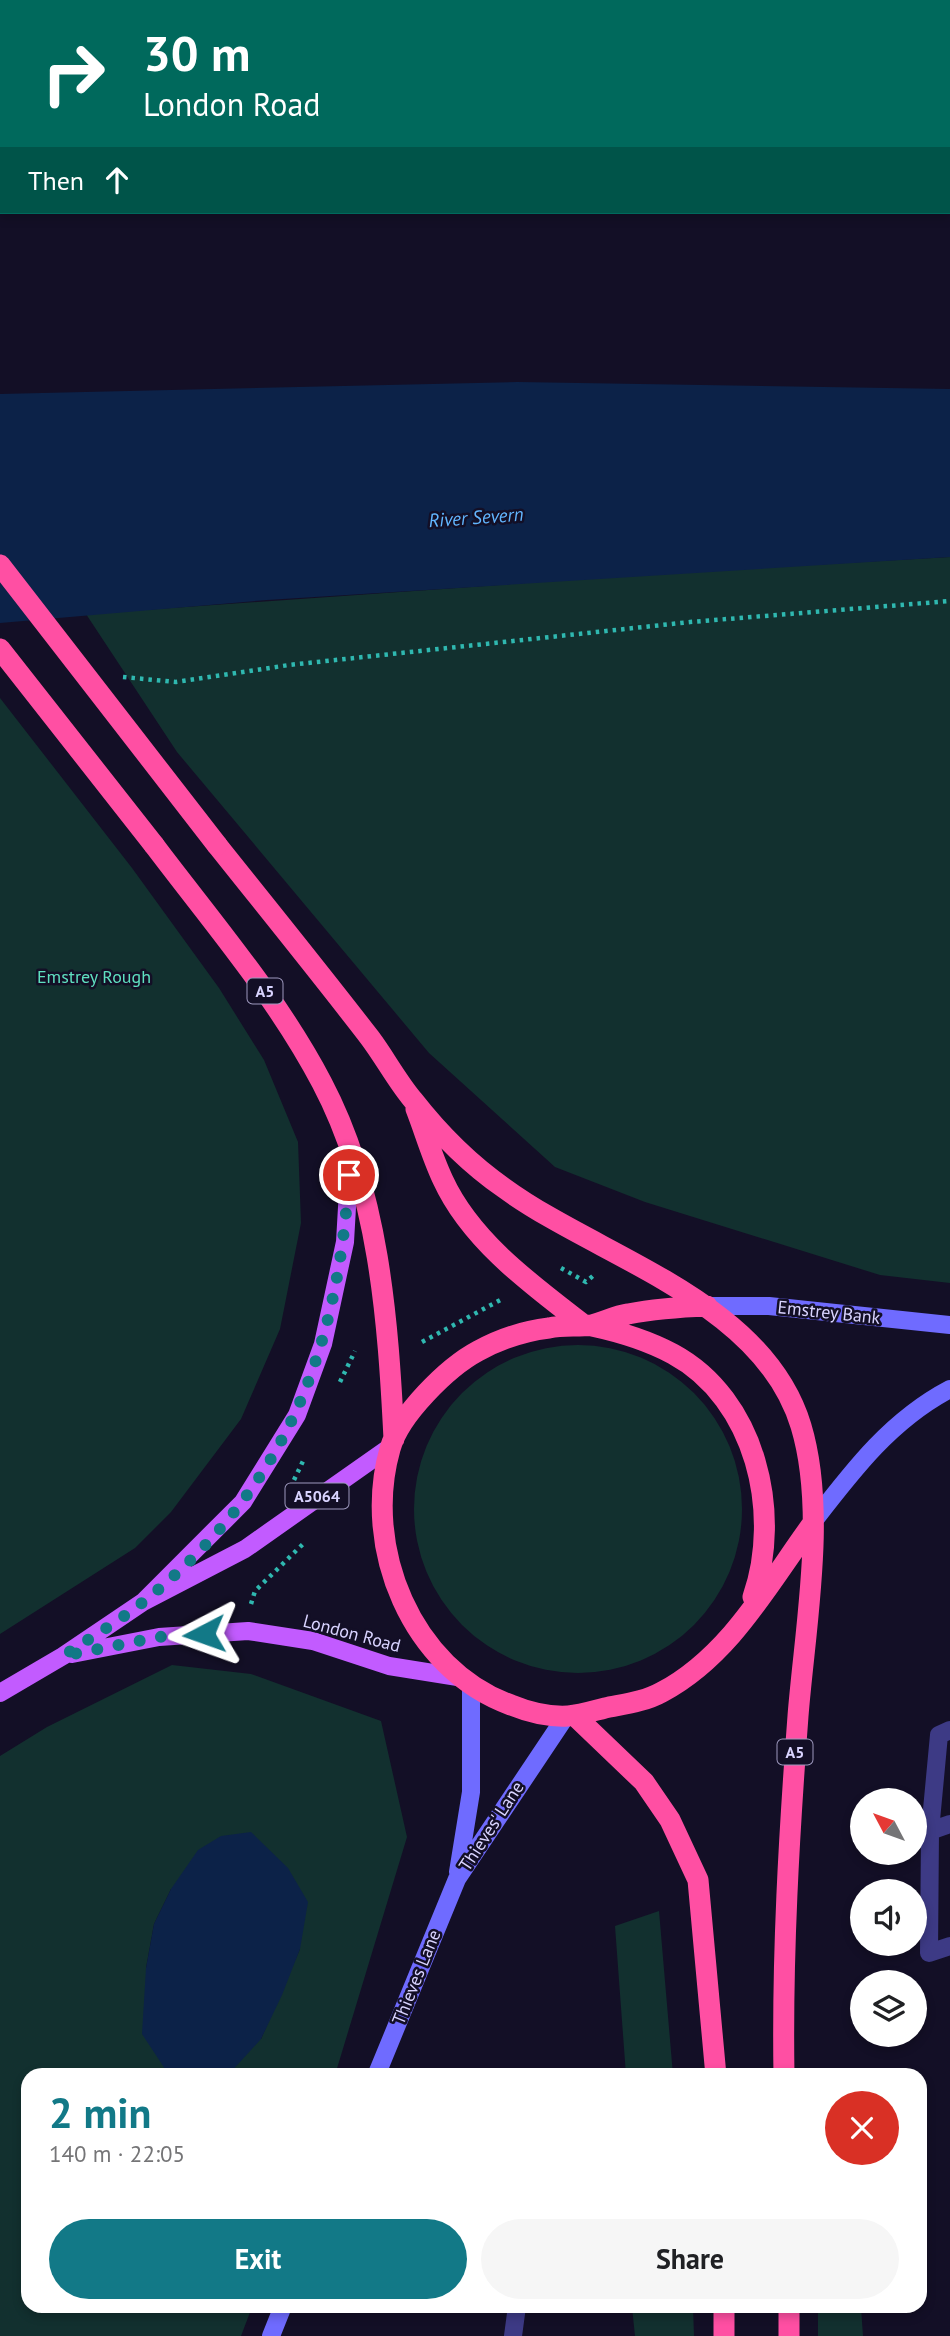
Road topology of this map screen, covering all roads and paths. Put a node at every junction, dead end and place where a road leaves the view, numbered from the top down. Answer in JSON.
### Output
{"nodes":[{"id":1,"x":0,"y":565,"type":"edge"},
{"id":2,"x":950,"y":601,"type":"edge"},
{"id":3,"x":0,"y":649,"type":"edge"},
{"id":4,"x":122,"y":677,"type":"dead end"},
{"id":5,"x":413,"y":1101,"type":"junction"},
{"id":6,"x":350,"y":1152,"type":"junction"},
{"id":7,"x":558,"y":1266,"type":"dead end"},
{"id":8,"x":595,"y":1273,"type":"dead end"},
{"id":9,"x":511,"y":1295,"type":"dead end"},
{"id":10,"x":707,"y":1306,"type":"junction"},
{"id":11,"x":587,"y":1325,"type":"junction"},
{"id":12,"x":950,"y":1325,"type":"edge"},
{"id":13,"x":422,"y":1342,"type":"dead end"},
{"id":14,"x":950,"y":1389,"type":"edge"},
{"id":15,"x":392,"y":1443,"type":"junction"},
{"id":16,"x":813,"y":1522,"type":"junction"},
{"id":17,"x":310,"y":1537,"type":"dead end"},
{"id":18,"x":143,"y":1602,"type":"junction"},
{"id":19,"x":251,"y":1604,"type":"dead end"},
{"id":20,"x":747,"y":1612,"type":"junction"},
{"id":21,"x":63,"y":1656,"type":"junction"},
{"id":22,"x":467,"y":1681,"type":"junction"},
{"id":23,"x":0,"y":1693,"type":"edge"},
{"id":24,"x":570,"y":1716,"type":"junction"},
{"id":25,"x":950,"y":1730,"type":"edge"},
{"id":26,"x":950,"y":1824,"type":"edge"},
{"id":27,"x":930,"y":1831,"type":"junction"},
{"id":28,"x":457,"y":1879,"type":"junction"},
{"id":29,"x":950,"y":1946,"type":"edge"},
{"id":30,"x":379,"y":2068,"type":"edge"},
{"id":31,"x":715,"y":2068,"type":"edge"},
{"id":32,"x":785,"y":2068,"type":"edge"},
{"id":33,"x":280,"y":2313,"type":"edge"},
{"id":34,"x":516,"y":2313,"type":"edge"},
{"id":35,"x":724,"y":2313,"type":"edge"},
{"id":36,"x":789,"y":2313,"type":"edge"},
{"id":37,"x":271,"y":2336,"type":"edge"},
{"id":38,"x":513,"y":2336,"type":"edge"},
{"id":39,"x":724,"y":2336,"type":"edge"},
{"id":40,"x":789,"y":2336,"type":"edge"}],
"edges":[{"from":1,"to":5,"type":"highway","bridge":true},
{"from":2,"to":4,"type":"path"},
{"from":3,"to":6,"type":"highway","number":"A5","bridge":true},
{"from":5,"to":10,"type":"highway"},
{"from":5,"to":11,"type":"highway"},
{"from":6,"to":15,"type":"highway","number":"A5"},
{"from":6,"to":18,"type":"main road"},
{"from":7,"to":8,"type":"path"},
{"from":9,"to":13,"type":"path"},
{"from":10,"to":11,"type":"highway"},
{"from":10,"to":12,"type":"main road","name":"Emstrey Bank"},
{"from":10,"to":16,"type":"highway"},
{"from":11,"to":15,"type":"highway"},
{"from":11,"to":20,"type":"highway"},
{"from":14,"to":16,"type":"main road"},
{"from":15,"to":18,"type":"main road","name":"London Road","number":"A5064"},
{"from":15,"to":22,"type":"highway"},
{"from":16,"to":20,"type":"highway"},
{"from":16,"to":32,"type":"highway","number":"A5"},
{"from":17,"to":19,"type":"path"},
{"from":18,"to":21,"type":"main road","name":"London Road","number":"A5064"},
{"from":20,"to":24,"type":"highway"},
{"from":21,"to":22,"type":"main road","name":"London Road","number":"A5064"},
{"from":21,"to":23,"type":"main road","name":"London Road","number":"A5064"},
{"from":22,"to":24,"type":"highway"},
{"from":22,"to":28,"type":"main road","name":"Thieves' Lane"},
{"from":24,"to":28,"type":"main road","name":"Thieves' Lane"},
{"from":24,"to":31,"type":"highway"},
{"from":25,"to":27,"type":"lane"},
{"from":26,"to":27,"type":"lane"},
{"from":27,"to":29,"type":"lane"},
{"from":28,"to":30,"type":"main road","name":"Thieves Lane"},
{"from":33,"to":37,"type":"main road"},
{"from":34,"to":38,"type":"lane"},
{"from":35,"to":39,"type":"highway"},
{"from":36,"to":40,"type":"highway"}]}
